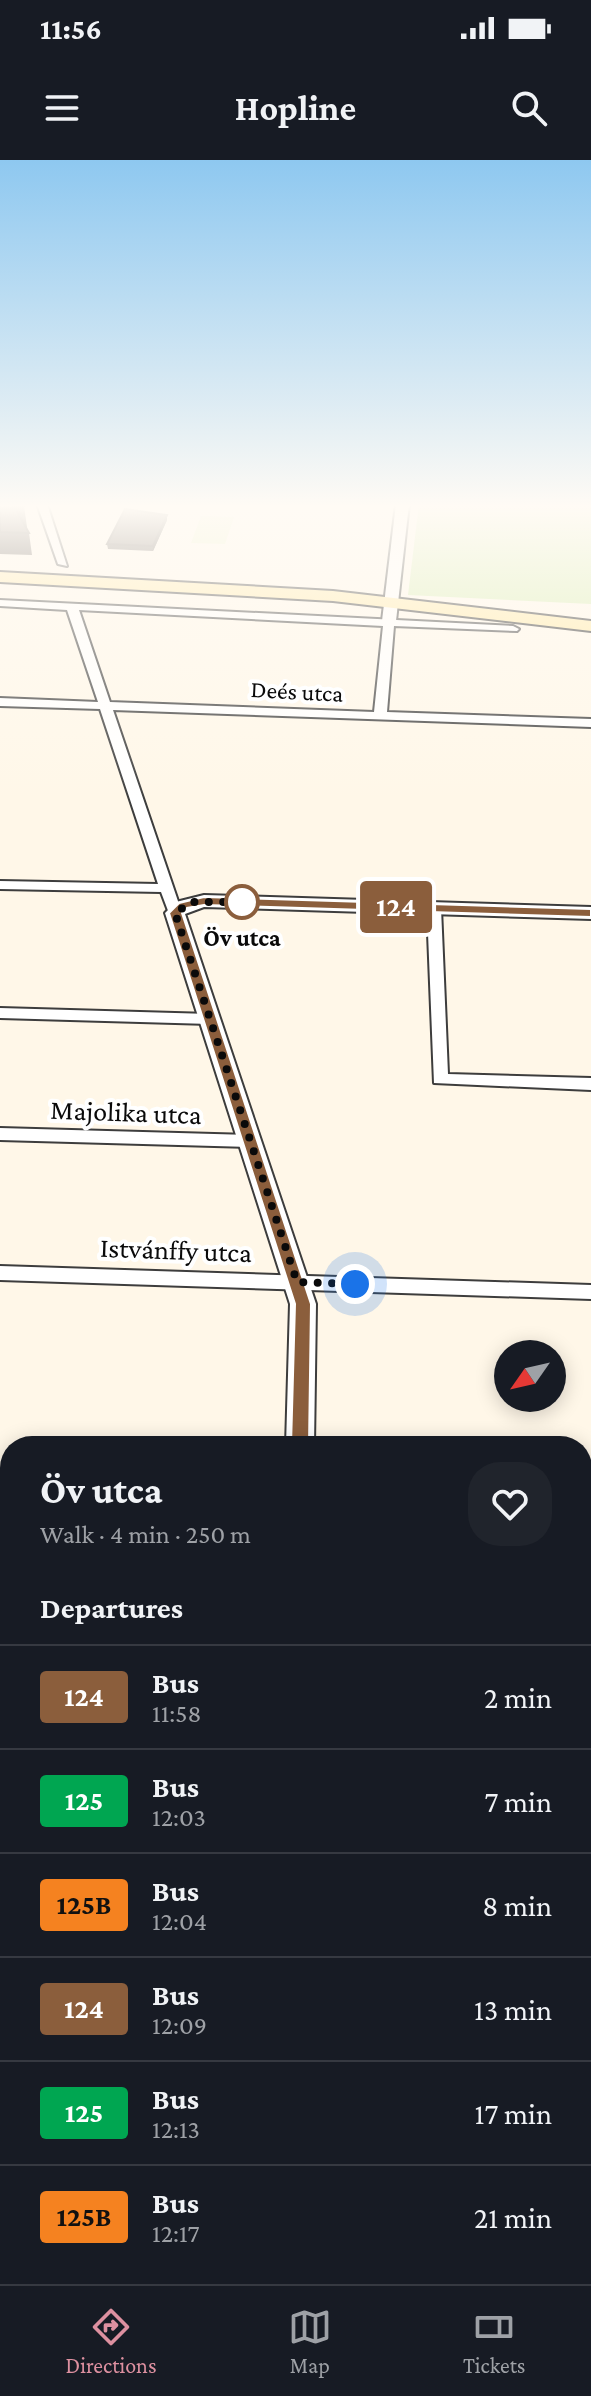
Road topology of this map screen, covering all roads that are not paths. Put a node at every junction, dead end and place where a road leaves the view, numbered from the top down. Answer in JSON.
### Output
{"nodes":[{"id":1,"x":2,"y":603,"type":"edge"},
{"id":2,"x":391,"y":603,"type":"edge"},
{"id":3,"x":392,"y":603,"type":"edge"},
{"id":4,"x":72,"y":607,"type":"junction"},
{"id":5,"x":389,"y":621,"type":"junction"},
{"id":6,"x":591,"y":626,"type":"edge"},
{"id":7,"x":513,"y":629,"type":"dead end"},
{"id":8,"x":0,"y":702,"type":"edge"},
{"id":9,"x":107,"y":705,"type":"junction"},
{"id":10,"x":380,"y":717,"type":"junction"},
{"id":11,"x":591,"y":723,"type":"edge"},
{"id":12,"x":0,"y":885,"type":"edge"},
{"id":13,"x":167,"y":888,"type":"junction"},
{"id":14,"x":434,"y":908,"type":"junction"},
{"id":15,"x":175,"y":913,"type":"junction"},
{"id":16,"x":591,"y":913,"type":"edge"},
{"id":17,"x":0,"y":1013,"type":"edge"},
{"id":18,"x":210,"y":1019,"type":"junction"},
{"id":19,"x":591,"y":1084,"type":"edge"},
{"id":20,"x":0,"y":1134,"type":"edge"},
{"id":21,"x":250,"y":1141,"type":"junction"},
{"id":22,"x":0,"y":1273,"type":"edge"},
{"id":23,"x":297,"y":1282,"type":"junction"},
{"id":24,"x":591,"y":1292,"type":"edge"},
{"id":25,"x":300,"y":1436,"type":"edge"}],
"edges":[{"from":1,"to":4,"type":"street"},
{"from":2,"to":5,"type":"street"},
{"from":3,"to":6,"type":"main road"},
{"from":4,"to":5,"type":"street"},
{"from":4,"to":9,"type":"street"},
{"from":5,"to":7,"type":"street"},
{"from":5,"to":10,"type":"street"},
{"from":8,"to":9,"type":"street","name":"Deés utca"},
{"from":9,"to":10,"type":"street","name":"Deés utca"},
{"from":9,"to":13,"type":"street"},
{"from":10,"to":11,"type":"street","name":"Deés utca"},
{"from":12,"to":13,"type":"street"},
{"from":13,"to":15,"type":"street"},
{"from":14,"to":15,"type":"street"},
{"from":14,"to":16,"type":"street"},
{"from":14,"to":19,"type":"street"},
{"from":15,"to":18,"type":"street"},
{"from":17,"to":18,"type":"street"},
{"from":18,"to":21,"type":"street"},
{"from":20,"to":21,"type":"street","name":"Majolika utca"},
{"from":21,"to":23,"type":"street"},
{"from":22,"to":23,"type":"street","name":"Istvánffy utca"},
{"from":23,"to":24,"type":"street","name":"Istvánffy utca"},
{"from":23,"to":25,"type":"street"}]}
